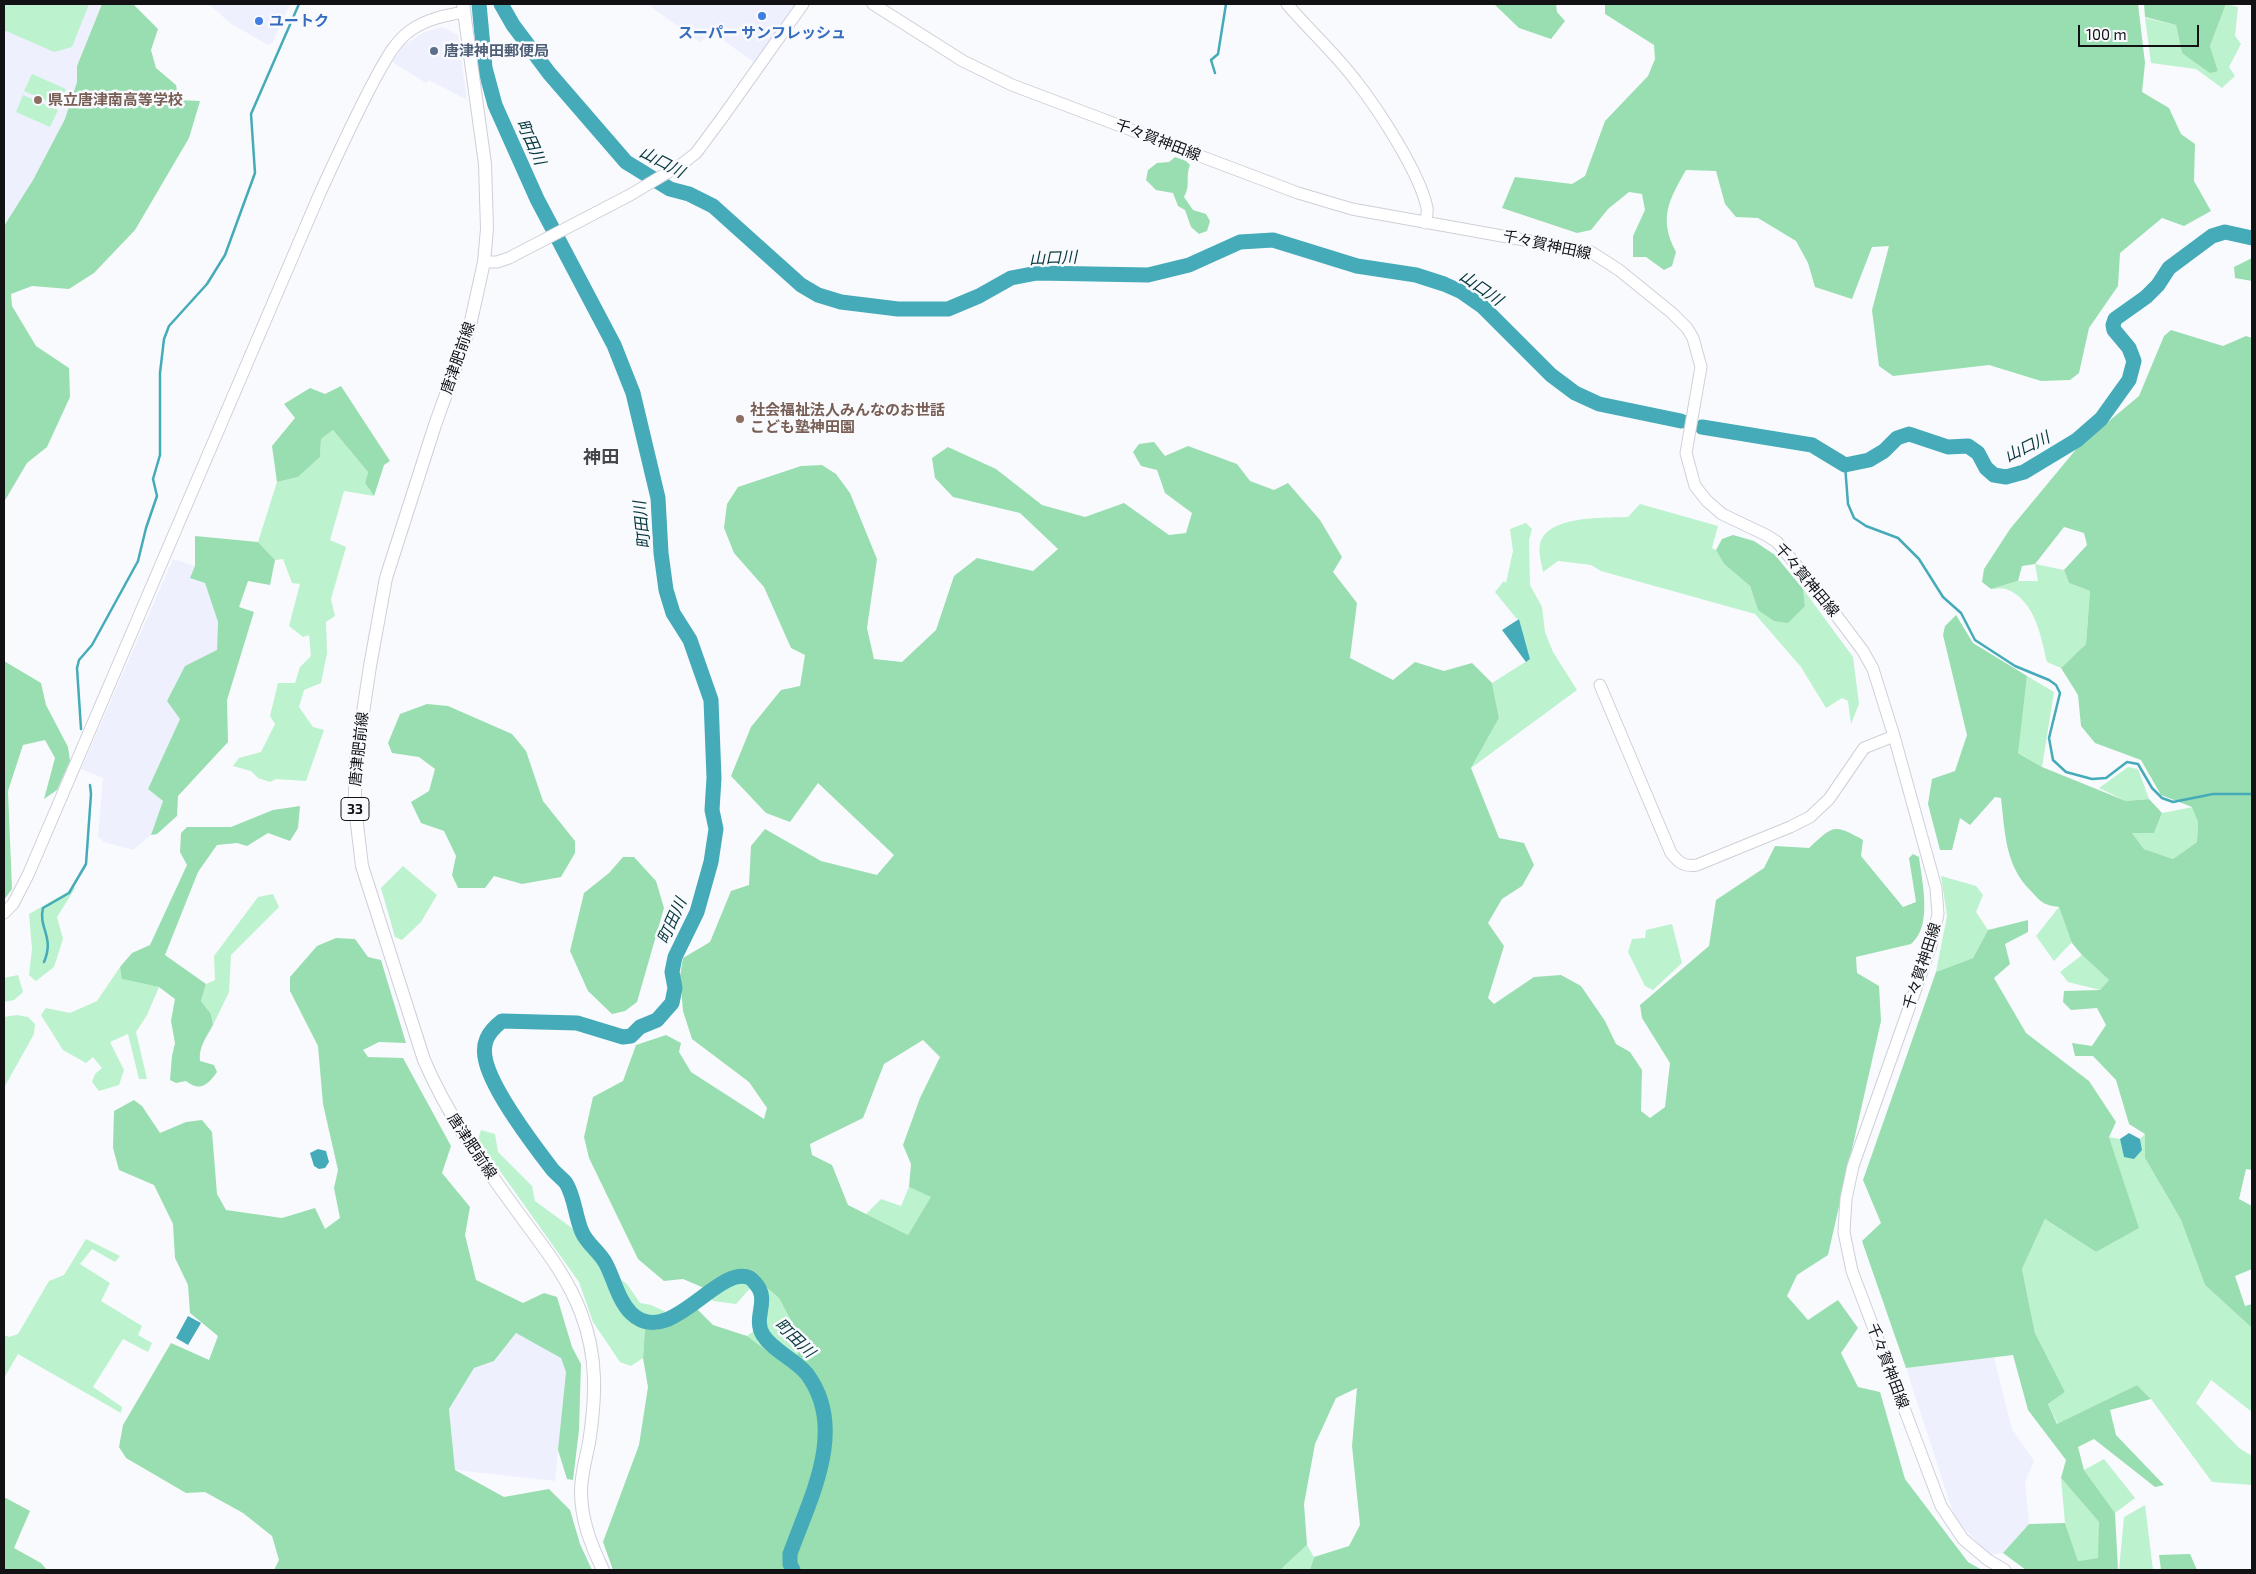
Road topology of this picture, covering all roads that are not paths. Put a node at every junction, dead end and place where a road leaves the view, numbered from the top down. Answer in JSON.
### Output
{"nodes":[{"id":1,"x":803,"y":4,"type":"edge"},
{"id":2,"x":873,"y":4,"type":"edge"},
{"id":3,"x":1286,"y":4,"type":"edge"},
{"id":4,"x":464,"y":8,"type":"edge"},
{"id":5,"x":1425,"y":223,"type":"junction"},
{"id":6,"x":484,"y":262,"type":"junction"},
{"id":7,"x":1600,"y":685,"type":"dead end"},
{"id":8,"x":1894,"y":736,"type":"junction"},
{"id":9,"x":4,"y":913,"type":"edge"},
{"id":10,"x":604,"y":1570,"type":"edge"},
{"id":11,"x":2005,"y":1570,"type":"edge"}],
"edges":[{"from":1,"to":6,"type":"main road"},
{"from":2,"to":5,"type":"main road","name":"千々賀神田線"},
{"from":3,"to":5,"type":"main road"},
{"from":4,"to":6,"type":"main road","name":"唐津肥前線","number":"33"},
{"from":4,"to":9,"type":"main road"},
{"from":5,"to":8,"type":"main road","name":"千々賀神田線"},
{"from":6,"to":10,"type":"main road","name":"唐津肥前線","number":"33"},
{"from":7,"to":8,"type":"main road"},
{"from":8,"to":11,"type":"main road","name":"千々賀神田線"}]}
